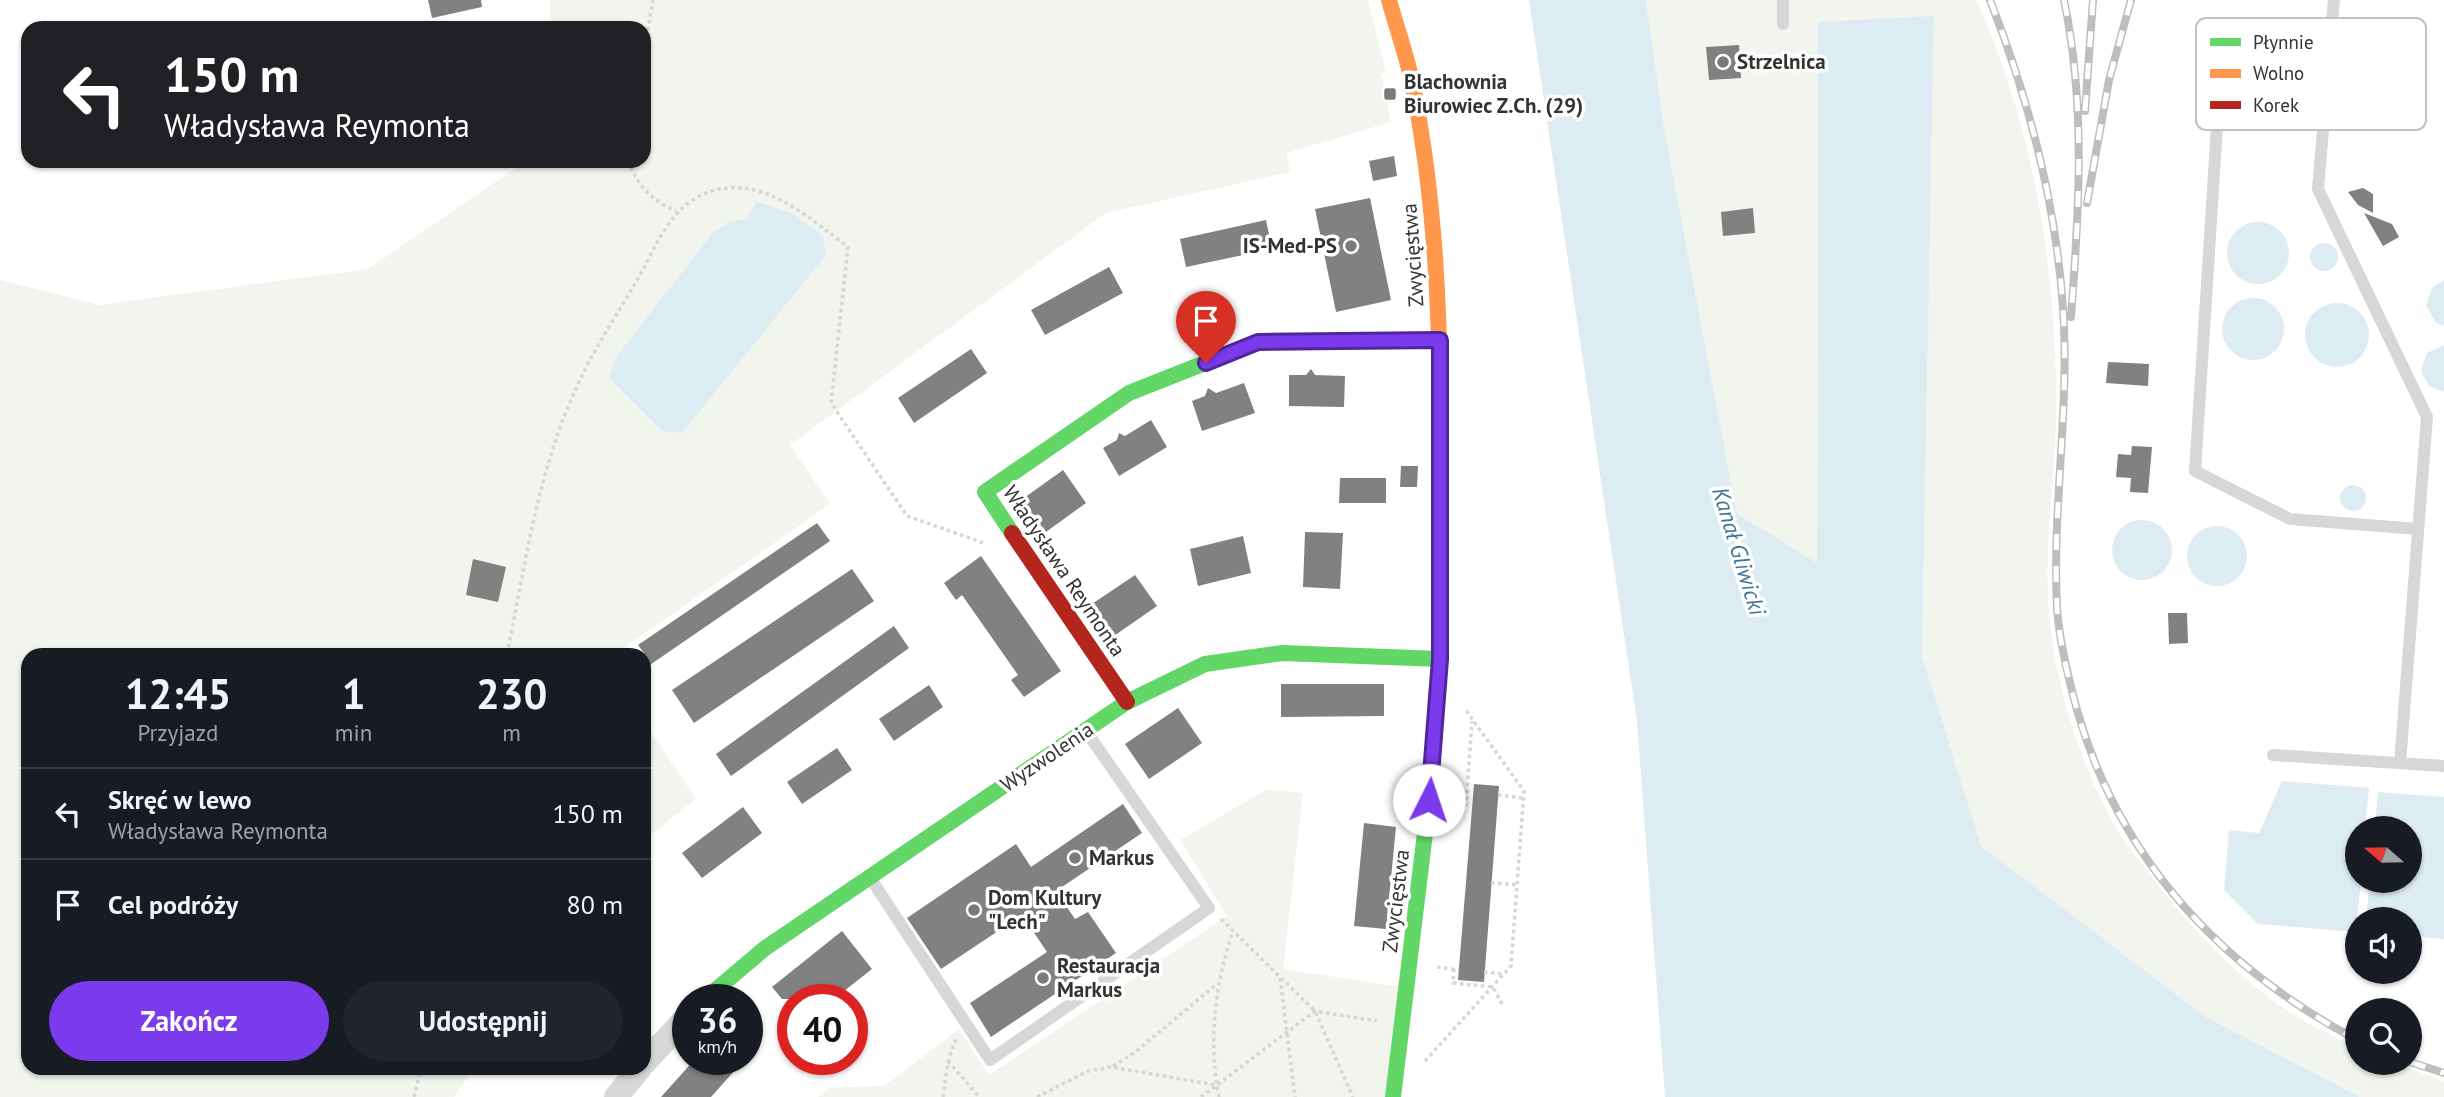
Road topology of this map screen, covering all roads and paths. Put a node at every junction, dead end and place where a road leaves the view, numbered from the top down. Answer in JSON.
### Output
{"nodes":[{"id":1,"x":653,"y":0,"type":"edge"},
{"id":2,"x":1389,"y":0,"type":"edge"},
{"id":3,"x":1783,"y":0,"type":"edge"},
{"id":4,"x":2334,"y":0,"type":"edge"},
{"id":5,"x":2332,"y":18,"type":"edge"},
{"id":6,"x":649,"y":21,"type":"edge"},
{"id":7,"x":1783,"y":23,"type":"dead end"},
{"id":8,"x":2217,"y":130,"type":"edge"},
{"id":9,"x":2323,"y":130,"type":"edge"},
{"id":10,"x":631,"y":168,"type":"edge"},
{"id":11,"x":676,"y":211,"type":"junction"},
{"id":12,"x":1440,"y":340,"type":"junction"},
{"id":13,"x":2418,"y":530,"type":"junction"},
{"id":14,"x":991,"y":553,"type":"dead end"},
{"id":15,"x":508,"y":648,"type":"edge"},
{"id":16,"x":1439,"y":666,"type":"junction"},
{"id":17,"x":1127,"y":702,"type":"junction"},
{"id":18,"x":1472,"y":719,"type":"junction"},
{"id":19,"x":1086,"y":731,"type":"junction"},
{"id":20,"x":2273,"y":755,"type":"dead end"},
{"id":21,"x":2400,"y":764,"type":"junction"},
{"id":22,"x":2444,"y":766,"type":"edge"},
{"id":23,"x":1467,"y":795,"type":"junction"},
{"id":24,"x":1473,"y":795,"type":"dead end"},
{"id":25,"x":1498,"y":796,"type":"dead end"},
{"id":26,"x":1523,"y":797,"type":"junction"},
{"id":27,"x":1429,"y":800,"type":"junction"},
{"id":28,"x":869,"y":876,"type":"junction"},
{"id":29,"x":1491,"y":883,"type":"dead end"},
{"id":30,"x":1517,"y":885,"type":"junction"},
{"id":31,"x":1209,"y":908,"type":"junction"},
{"id":32,"x":1233,"y":931,"type":"junction"},
{"id":33,"x":1454,"y":969,"type":"dead end"},
{"id":34,"x":1485,"y":972,"type":"dead end"},
{"id":35,"x":1504,"y":974,"type":"junction"},
{"id":36,"x":1280,"y":977,"type":"junction"},
{"id":37,"x":1218,"y":983,"type":"junction"},
{"id":38,"x":723,"y":984,"type":"edge"},
{"id":39,"x":1493,"y":987,"type":"junction"},
{"id":40,"x":1502,"y":1004,"type":"dead end"},
{"id":41,"x":1315,"y":1011,"type":"junction"},
{"id":42,"x":963,"y":1020,"type":"junction"},
{"id":43,"x":1403,"y":1025,"type":"junction"},
{"id":44,"x":672,"y":1033,"type":"edge"},
{"id":45,"x":1286,"y":1033,"type":"junction"},
{"id":46,"x":651,"y":1056,"type":"edge"},
{"id":47,"x":948,"y":1061,"type":"junction"},
{"id":48,"x":1420,"y":1066,"type":"dead end"},
{"id":49,"x":1111,"y":1067,"type":"junction"},
{"id":50,"x":419,"y":1075,"type":"edge"},
{"id":51,"x":634,"y":1075,"type":"edge"},
{"id":52,"x":1216,"y":1086,"type":"junction"},
{"id":53,"x":414,"y":1097,"type":"edge"},
{"id":54,"x":616,"y":1097,"type":"edge"},
{"id":55,"x":943,"y":1097,"type":"edge"},
{"id":56,"x":979,"y":1097,"type":"edge"},
{"id":57,"x":1037,"y":1097,"type":"edge"},
{"id":58,"x":1201,"y":1097,"type":"edge"},
{"id":59,"x":1219,"y":1097,"type":"edge"},
{"id":60,"x":1295,"y":1097,"type":"edge"},
{"id":61,"x":1353,"y":1097,"type":"edge"},
{"id":62,"x":1393,"y":1097,"type":"edge"}],
"edges":[{"from":1,"to":6,"type":"path"},
{"from":2,"to":12,"type":"street","name":"Zwycięstwa"},
{"from":3,"to":7,"type":"lane"},
{"from":4,"to":5,"type":"lane"},
{"from":8,"to":13,"type":"lane"},
{"from":9,"to":13,"type":"lane"},
{"from":10,"to":11,"type":"path"},
{"from":11,"to":14,"type":"path"},
{"from":11,"to":15,"type":"path"},
{"from":12,"to":16,"type":"street","name":"Zwycięstwa"},
{"from":12,"to":17,"type":"street","name":"Władysława Reymonta"},
{"from":13,"to":21,"type":"lane"},
{"from":16,"to":17,"type":"street","name":"Wyzwolenia"},
{"from":16,"to":18,"type":"path"},
{"from":16,"to":27,"type":"street","name":"Zwycięstwa"},
{"from":17,"to":19,"type":"street","name":"Wyzwolenia"},
{"from":18,"to":23,"type":"path"},
{"from":18,"to":26,"type":"path"},
{"from":19,"to":28,"type":"street","name":"Wyzwolenia"},
{"from":19,"to":31,"type":"lane"},
{"from":20,"to":21,"type":"lane"},
{"from":21,"to":22,"type":"lane"},
{"from":23,"to":24,"type":"path"},
{"from":23,"to":27,"type":"path"},
{"from":25,"to":26,"type":"path"},
{"from":26,"to":30,"type":"path"},
{"from":27,"to":43,"type":"street","name":"Zwycięstwa"},
{"from":28,"to":38,"type":"street","name":"Wyzwolenia"},
{"from":28,"to":42,"type":"lane"},
{"from":29,"to":30,"type":"path"},
{"from":30,"to":35,"type":"path"},
{"from":31,"to":32,"type":"path"},
{"from":31,"to":42,"type":"lane"},
{"from":32,"to":36,"type":"path"},
{"from":32,"to":37,"type":"path"},
{"from":33,"to":39,"type":"path"},
{"from":34,"to":35,"type":"path"},
{"from":35,"to":39,"type":"path"},
{"from":36,"to":41,"type":"path"},
{"from":36,"to":45,"type":"path"},
{"from":37,"to":49,"type":"path"},
{"from":37,"to":52,"type":"path"},
{"from":39,"to":40,"type":"path"},
{"from":39,"to":48,"type":"path"},
{"from":41,"to":43,"type":"path"},
{"from":41,"to":45,"type":"path"},
{"from":41,"to":61,"type":"path"},
{"from":42,"to":47,"type":"path"},
{"from":43,"to":62,"type":"street","name":"Zwycięstwa"},
{"from":44,"to":46,"type":"street"},
{"from":45,"to":52,"type":"path"},
{"from":45,"to":60,"type":"path"},
{"from":47,"to":55,"type":"path"},
{"from":47,"to":56,"type":"path"},
{"from":49,"to":52,"type":"path"},
{"from":49,"to":57,"type":"path"},
{"from":50,"to":53,"type":"path"},
{"from":51,"to":54,"type":"street"},
{"from":52,"to":58,"type":"path"},
{"from":52,"to":59,"type":"path"}]}
